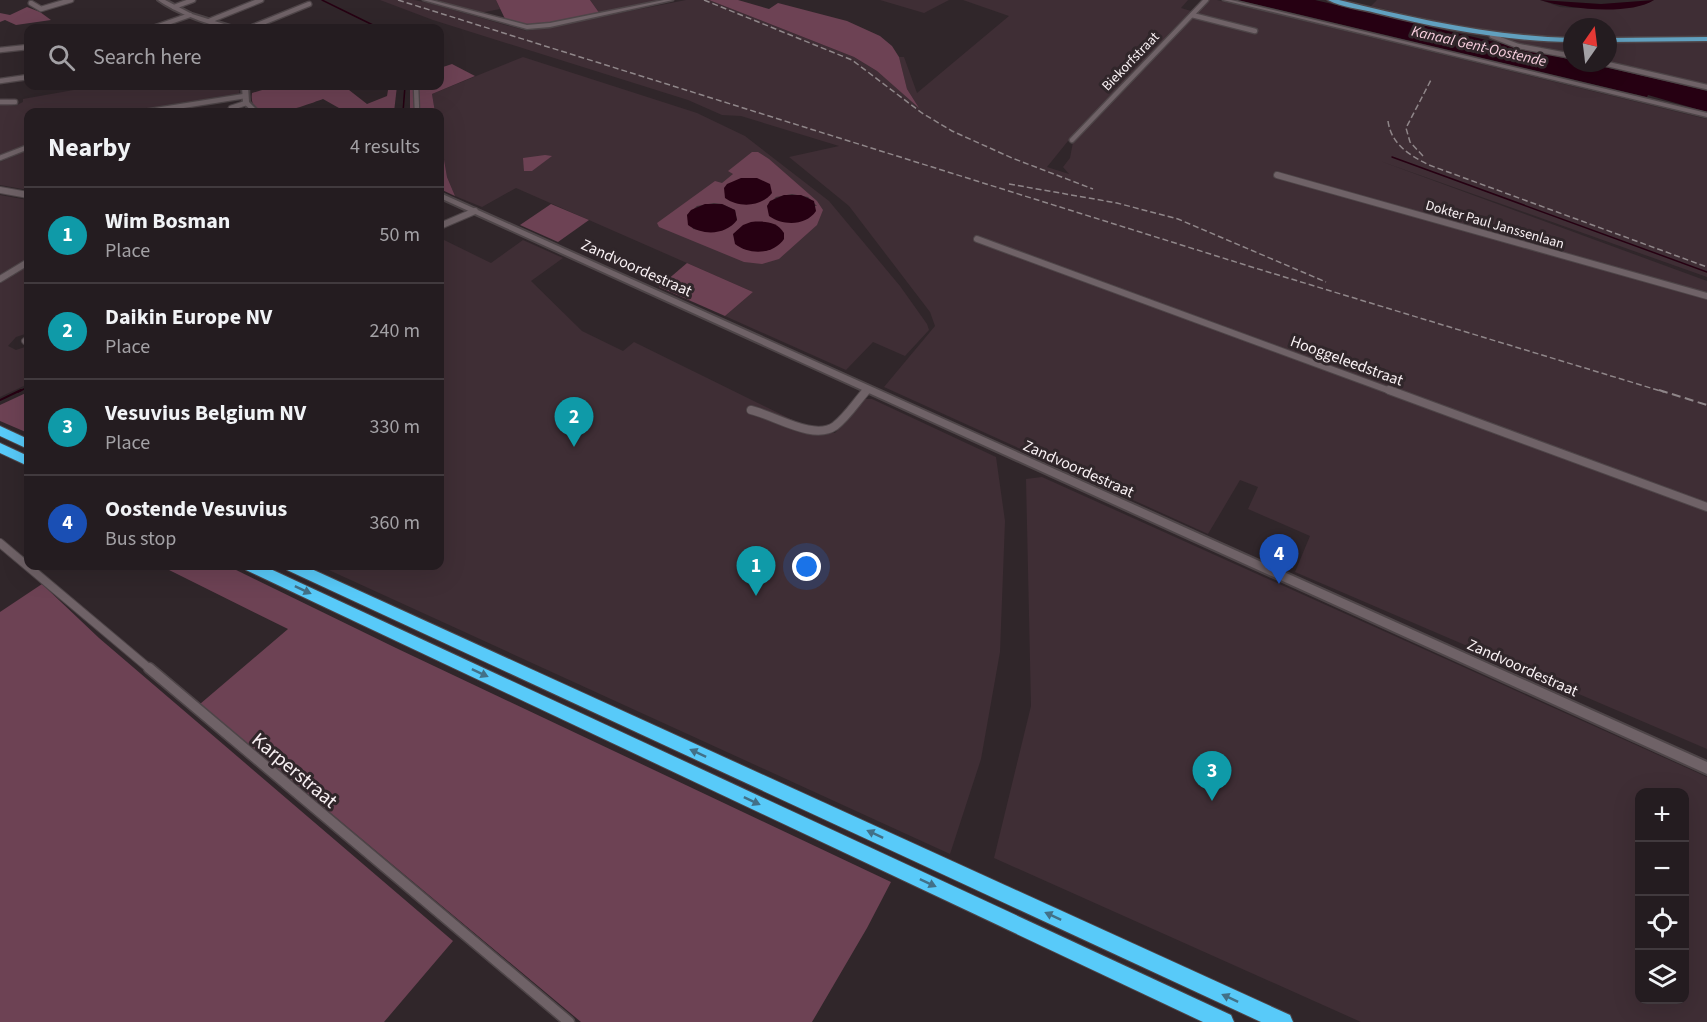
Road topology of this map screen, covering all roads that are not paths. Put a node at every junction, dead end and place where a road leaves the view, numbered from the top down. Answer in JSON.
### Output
{"nodes":[{"id":1,"x":39,"y":0,"type":"edge"},
{"id":2,"x":71,"y":0,"type":"edge"},
{"id":3,"x":161,"y":0,"type":"edge"},
{"id":4,"x":193,"y":0,"type":"edge"},
{"id":5,"x":425,"y":0,"type":"edge"},
{"id":6,"x":671,"y":0,"type":"edge"},
{"id":7,"x":1206,"y":0,"type":"edge"},
{"id":8,"x":1225,"y":0,"type":"edge"},
{"id":9,"x":1331,"y":0,"type":"edge"},
{"id":10,"x":256,"y":1,"type":"edge"},
{"id":11,"x":309,"y":4,"type":"dead end"},
{"id":12,"x":174,"y":7,"type":"junction"},
{"id":13,"x":190,"y":15,"type":"junction"},
{"id":14,"x":1192,"y":15,"type":"junction"},
{"id":15,"x":209,"y":21,"type":"junction"},
{"id":16,"x":164,"y":24,"type":"edge"},
{"id":17,"x":220,"y":24,"type":"edge"},
{"id":18,"x":260,"y":24,"type":"edge"},
{"id":19,"x":1255,"y":31,"type":"dead end"},
{"id":20,"x":1492,"y":36,"type":"junction"},
{"id":21,"x":1707,"y":39,"type":"edge"},
{"id":22,"x":1563,"y":40,"type":"edge"},
{"id":23,"x":1617,"y":40,"type":"edge"},
{"id":24,"x":24,"y":47,"type":"edge"},
{"id":25,"x":0,"y":50,"type":"edge"},
{"id":26,"x":1563,"y":54,"type":"edge"},
{"id":27,"x":1617,"y":66,"type":"edge"},
{"id":28,"x":24,"y":78,"type":"edge"},
{"id":29,"x":0,"y":81,"type":"edge"},
{"id":30,"x":1707,"y":87,"type":"edge"},
{"id":31,"x":245,"y":90,"type":"edge"},
{"id":32,"x":416,"y":90,"type":"edge"},
{"id":33,"x":246,"y":99,"type":"junction"},
{"id":34,"x":0,"y":102,"type":"edge"},
{"id":35,"x":15,"y":102,"type":"dead end"},
{"id":36,"x":169,"y":108,"type":"edge"},
{"id":37,"x":231,"y":108,"type":"edge"},
{"id":38,"x":253,"y":108,"type":"edge"},
{"id":39,"x":417,"y":108,"type":"edge"},
{"id":40,"x":1707,"y":115,"type":"edge"},
{"id":41,"x":1072,"y":140,"type":"dead end"},
{"id":42,"x":24,"y":149,"type":"edge"},
{"id":43,"x":0,"y":158,"type":"edge"},
{"id":44,"x":1277,"y":175,"type":"dead end"},
{"id":45,"x":0,"y":190,"type":"edge"},
{"id":46,"x":24,"y":194,"type":"edge"},
{"id":47,"x":444,"y":197,"type":"edge"},
{"id":48,"x":475,"y":211,"type":"junction"},
{"id":49,"x":444,"y":224,"type":"edge"},
{"id":50,"x":977,"y":239,"type":"dead end"},
{"id":51,"x":24,"y":264,"type":"edge"},
{"id":52,"x":0,"y":279,"type":"edge"},
{"id":53,"x":1707,"y":296,"type":"edge"},
{"id":54,"x":867,"y":390,"type":"junction"},
{"id":55,"x":751,"y":410,"type":"dead end"},
{"id":56,"x":0,"y":431,"type":"edge"},
{"id":57,"x":24,"y":442,"type":"edge"},
{"id":58,"x":0,"y":448,"type":"edge"},
{"id":59,"x":24,"y":459,"type":"edge"},
{"id":60,"x":1707,"y":507,"type":"edge"},
{"id":61,"x":0,"y":543,"type":"edge"},
{"id":62,"x":24,"y":563,"type":"edge"},
{"id":63,"x":32,"y":570,"type":"edge"},
{"id":64,"x":259,"y":570,"type":"edge"},
{"id":65,"x":301,"y":570,"type":"edge"},
{"id":66,"x":1707,"y":768,"type":"edge"},
{"id":67,"x":568,"y":1022,"type":"edge"},
{"id":68,"x":1224,"y":1022,"type":"edge"},
{"id":69,"x":1283,"y":1022,"type":"edge"}],
"edges":[{"from":1,"to":2,"type":"street"},
{"from":3,"to":12,"type":"main road"},
{"from":4,"to":12,"type":"street"},
{"from":5,"to":6,"type":"street"},
{"from":7,"to":14,"type":"street","name":"Biekorfstraat"},
{"from":8,"to":40,"type":"street"},
{"from":9,"to":20,"type":"main road"},
{"from":10,"to":15,"type":"street"},
{"from":11,"to":18,"type":"street"},
{"from":12,"to":13,"type":"main road"},
{"from":13,"to":15,"type":"main road"},
{"from":13,"to":16,"type":"street"},
{"from":14,"to":19,"type":"street"},
{"from":14,"to":41,"type":"street","name":"Biekorfstraat"},
{"from":15,"to":17,"type":"main road"},
{"from":20,"to":22,"type":"main road"},
{"from":20,"to":26,"type":"street"},
{"from":21,"to":23,"type":"main road"},
{"from":24,"to":25,"type":"street"},
{"from":27,"to":30,"type":"street"},
{"from":28,"to":29,"type":"street"},
{"from":31,"to":33,"type":"main road"},
{"from":32,"to":39,"type":"street"},
{"from":33,"to":36,"type":"street"},
{"from":33,"to":37,"type":"street"},
{"from":33,"to":38,"type":"main road"},
{"from":34,"to":35,"type":"street"},
{"from":42,"to":43,"type":"street"},
{"from":44,"to":53,"type":"street","name":"Dokter Paul Janssenlaan"},
{"from":45,"to":46,"type":"street"},
{"from":47,"to":48,"type":"main road","name":"Zandvoordestraat"},
{"from":48,"to":49,"type":"street"},
{"from":48,"to":54,"type":"main road","name":"Zandvoordestraat"},
{"from":50,"to":60,"type":"street","name":"Hooggeleedstraat"},
{"from":51,"to":52,"type":"street"},
{"from":54,"to":55,"type":"street"},
{"from":54,"to":66,"type":"main road","name":"Zandvoordestraat"},
{"from":56,"to":57,"type":"highway"},
{"from":58,"to":59,"type":"highway"},
{"from":61,"to":62,"type":"street","name":"Karperstraat"},
{"from":63,"to":67,"type":"street","name":"Karperstraat"},
{"from":64,"to":68,"type":"highway","one_way":true},
{"from":69,"to":65,"type":"highway","one_way":true}]}
